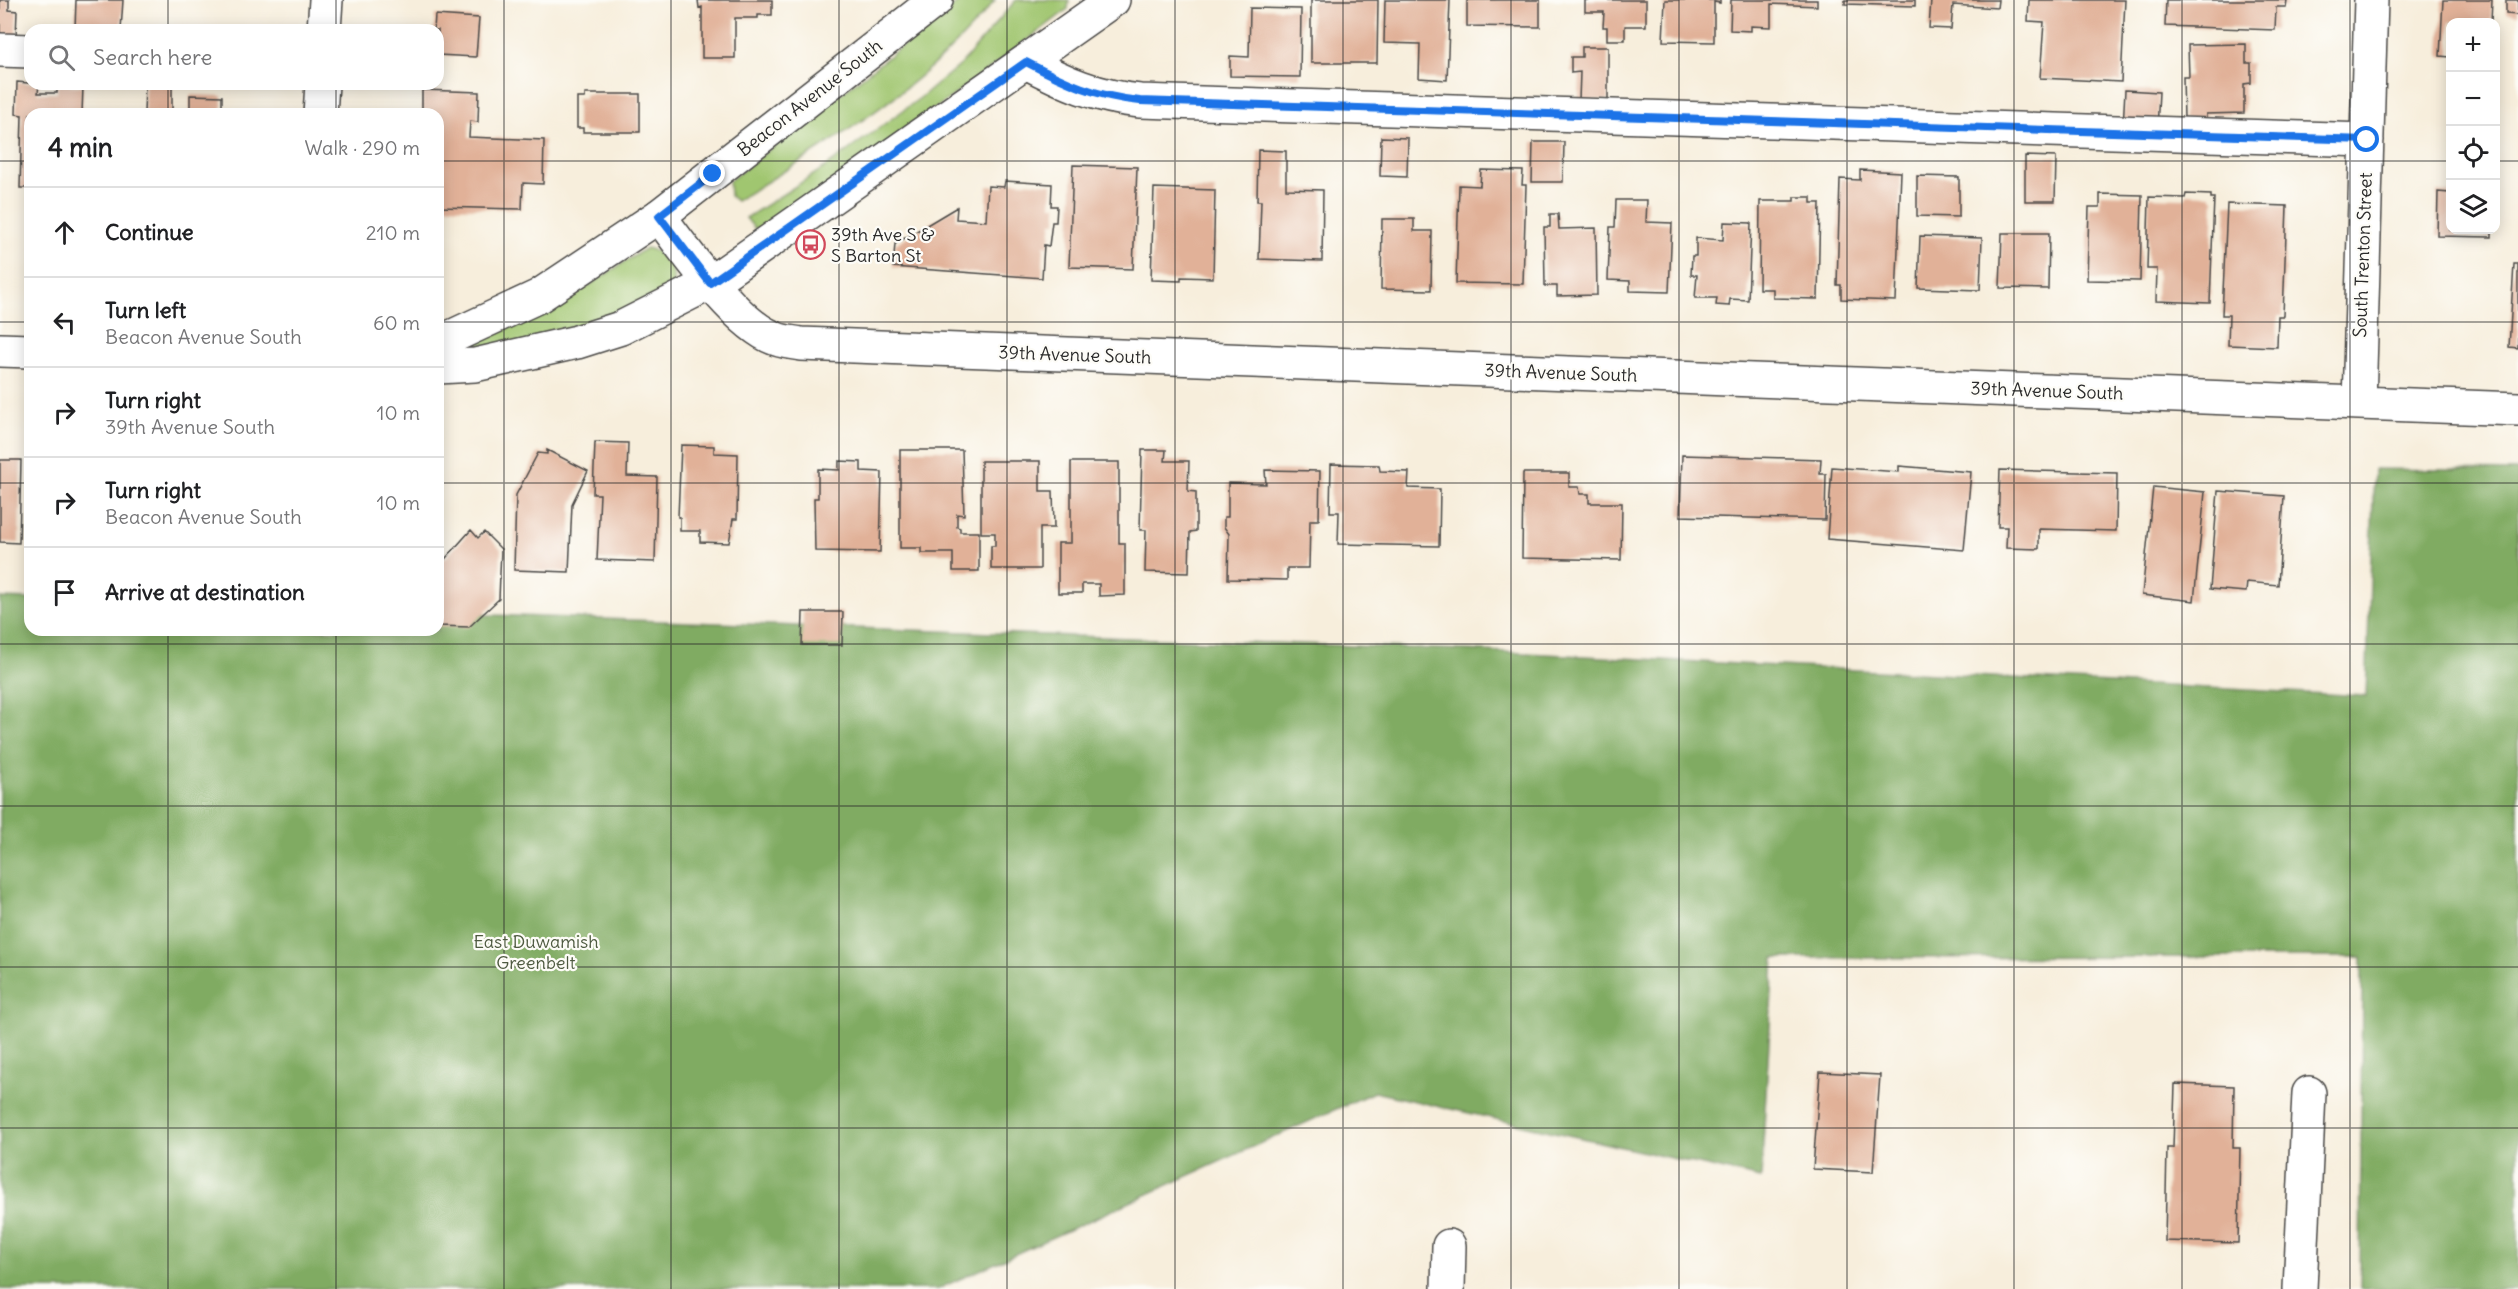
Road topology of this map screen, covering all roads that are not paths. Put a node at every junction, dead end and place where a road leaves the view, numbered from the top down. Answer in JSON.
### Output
{"nodes":[{"id":1,"x":326,"y":0,"type":"edge"},
{"id":2,"x":936,"y":0,"type":"edge"},
{"id":3,"x":1113,"y":0,"type":"edge"},
{"id":4,"x":2371,"y":0,"type":"edge"},
{"id":5,"x":324,"y":24,"type":"edge"},
{"id":6,"x":0,"y":50,"type":"edge"},
{"id":7,"x":24,"y":51,"type":"edge"},
{"id":8,"x":1026,"y":62,"type":"junction"},
{"id":9,"x":322,"y":90,"type":"edge"},
{"id":10,"x":320,"y":108,"type":"edge"},
{"id":11,"x":2367,"y":140,"type":"junction"},
{"id":12,"x":659,"y":216,"type":"junction"},
{"id":13,"x":710,"y":283,"type":"junction"},
{"id":14,"x":444,"y":340,"type":"edge"},
{"id":15,"x":0,"y":350,"type":"edge"},
{"id":16,"x":24,"y":351,"type":"edge"},
{"id":17,"x":444,"y":367,"type":"edge"},
{"id":18,"x":2359,"y":403,"type":"junction"},
{"id":19,"x":2518,"y":409,"type":"edge"},
{"id":20,"x":2309,"y":1093,"type":"dead end"},
{"id":21,"x":1449,"y":1246,"type":"dead end"},
{"id":22,"x":1448,"y":1289,"type":"edge"},
{"id":23,"x":2300,"y":1289,"type":"edge"}],
"edges":[{"from":1,"to":5,"type":"street"},
{"from":2,"to":12,"type":"street","name":"Beacon Avenue South"},
{"from":3,"to":8,"type":"street"},
{"from":4,"to":11,"type":"street","name":"South Trenton Street"},
{"from":6,"to":7,"type":"street"},
{"from":8,"to":11,"type":"street"},
{"from":8,"to":13,"type":"street"},
{"from":9,"to":10,"type":"street"},
{"from":11,"to":18,"type":"street","name":"South Trenton Street"},
{"from":12,"to":13,"type":"street","name":"39th Avenue South"},
{"from":12,"to":14,"type":"street","name":"Beacon Avenue South"},
{"from":13,"to":17,"type":"street"},
{"from":13,"to":18,"type":"street","name":"39th Avenue South"},
{"from":15,"to":16,"type":"street"},
{"from":18,"to":19,"type":"street","name":"39th Avenue South"},
{"from":20,"to":23,"type":"street"},
{"from":21,"to":22,"type":"street"}]}
